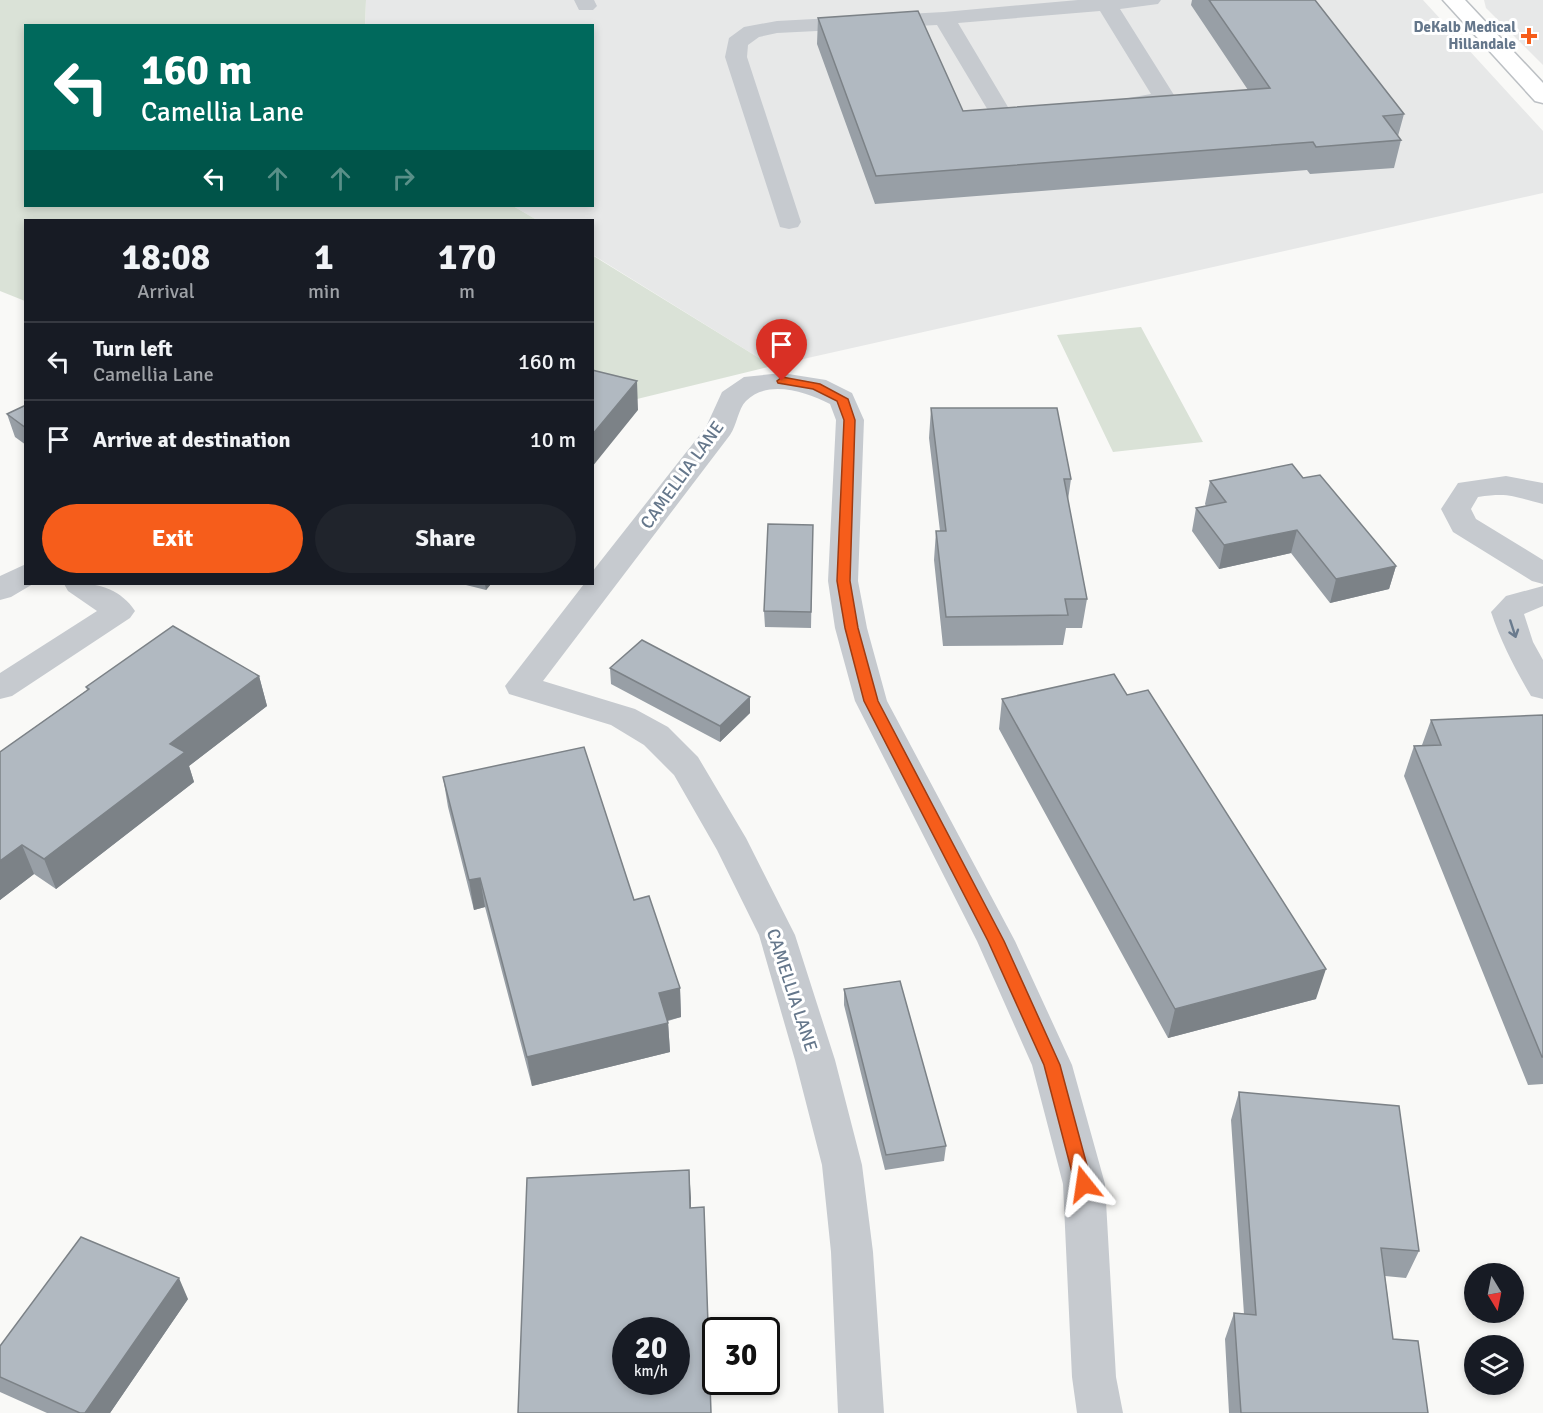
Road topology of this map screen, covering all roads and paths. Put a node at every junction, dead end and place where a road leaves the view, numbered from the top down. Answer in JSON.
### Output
{"nodes":[{"id":1,"x":1151,"y":0,"type":"edge"},
{"id":2,"x":1453,"y":0,"type":"edge"},
{"id":3,"x":1106,"y":4,"type":"junction"},
{"id":4,"x":944,"y":18,"type":"junction"},
{"id":5,"x":1543,"y":96,"type":"edge"},
{"id":6,"x":1100,"y":107,"type":"edge"},
{"id":7,"x":1035,"y":113,"type":"edge"},
{"id":8,"x":789,"y":222,"type":"dead end"},
{"id":9,"x":1543,"y":495,"type":"edge"},
{"id":10,"x":1543,"y":574,"type":"edge"},
{"id":11,"x":24,"y":575,"type":"edge"},
{"id":12,"x":80,"y":585,"type":"edge"},
{"id":13,"x":0,"y":590,"type":"edge"},
{"id":14,"x":1543,"y":596,"type":"edge"},
{"id":15,"x":1535,"y":660,"type":"edge"},
{"id":16,"x":0,"y":688,"type":"edge"},
{"id":17,"x":1543,"y":688,"type":"edge"},
{"id":18,"x":861,"y":1413,"type":"edge"},
{"id":19,"x":1100,"y":1413,"type":"edge"}],
"edges":[{"from":1,"to":3,"type":"street"},
{"from":2,"to":5,"type":"main road"},
{"from":3,"to":4,"type":"street"},
{"from":3,"to":6,"type":"street"},
{"from":4,"to":7,"type":"street"},
{"from":4,"to":8,"type":"street"},
{"from":9,"to":10,"type":"street"},
{"from":11,"to":13,"type":"street"},
{"from":12,"to":16,"type":"street"},
{"from":14,"to":15,"type":"street","one_way":true},
{"from":15,"to":17,"type":"street"},
{"from":18,"to":19,"type":"street","name":"CAMELLIA LANE"}]}
